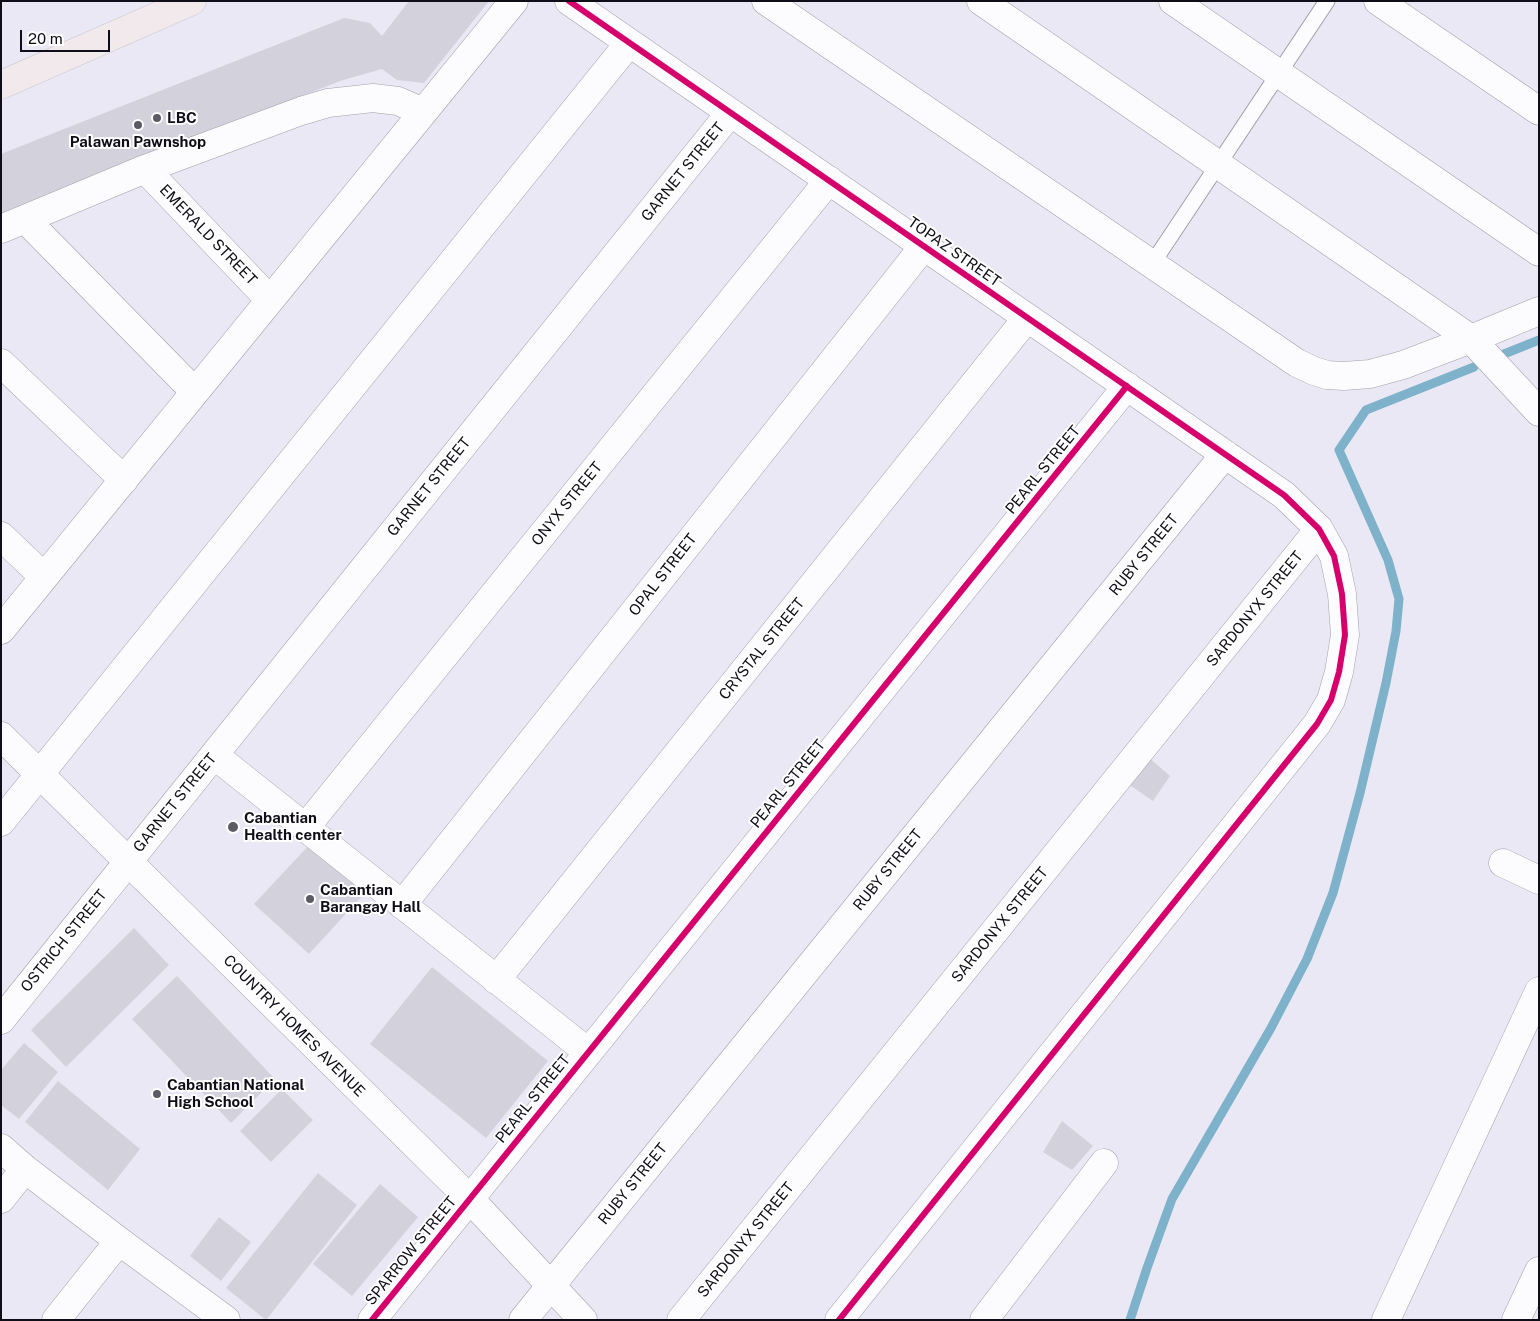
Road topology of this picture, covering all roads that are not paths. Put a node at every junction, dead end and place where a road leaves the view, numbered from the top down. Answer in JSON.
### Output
{"nodes":[{"id":1,"x":192,"y":1,"type":"edge"},
{"id":2,"x":514,"y":1,"type":"edge"},
{"id":3,"x":569,"y":1,"type":"edge"},
{"id":4,"x":766,"y":1,"type":"edge"},
{"id":5,"x":981,"y":1,"type":"edge"},
{"id":6,"x":1173,"y":1,"type":"edge"},
{"id":7,"x":1327,"y":1,"type":"edge"},
{"id":8,"x":1378,"y":1,"type":"edge"},
{"id":9,"x":629,"y":43,"type":"junction"},
{"id":10,"x":1278,"y":74,"type":"junction"},
{"id":11,"x":1,"y":85,"type":"edge"},
{"id":12,"x":1539,"y":111,"type":"edge"},
{"id":13,"x":423,"y":112,"type":"junction"},
{"id":14,"x":730,"y":113,"type":"junction"},
{"id":15,"x":1218,"y":165,"type":"junction"},
{"id":16,"x":145,"y":169,"type":"junction"},
{"id":17,"x":829,"y":180,"type":"junction"},
{"id":18,"x":13,"y":224,"type":"edge"},
{"id":19,"x":924,"y":246,"type":"junction"},
{"id":20,"x":1539,"y":252,"type":"edge"},
{"id":21,"x":1152,"y":264,"type":"junction"},
{"id":22,"x":270,"y":300,"type":"junction"},
{"id":23,"x":1539,"y":311,"type":"edge"},
{"id":24,"x":1027,"y":318,"type":"junction"},
{"id":25,"x":1471,"y":339,"type":"junction"},
{"id":26,"x":1,"y":363,"type":"edge"},
{"id":27,"x":1127,"y":386,"type":"junction"},
{"id":28,"x":1528,"y":386,"type":"edge"},
{"id":29,"x":195,"y":392,"type":"junction"},
{"id":30,"x":1539,"y":412,"type":"edge"},
{"id":31,"x":1225,"y":454,"type":"junction"},
{"id":32,"x":124,"y":480,"type":"junction"},
{"id":33,"x":1319,"y":529,"type":"junction"},
{"id":34,"x":1,"y":536,"type":"edge"},
{"id":35,"x":44,"y":577,"type":"junction"},
{"id":36,"x":1,"y":630,"type":"edge"},
{"id":37,"x":1,"y":736,"type":"edge"},
{"id":38,"x":214,"y":755,"type":"junction"},
{"id":39,"x":40,"y":774,"type":"junction"},
{"id":40,"x":1,"y":822,"type":"edge"},
{"id":41,"x":305,"y":828,"type":"junction"},
{"id":42,"x":127,"y":862,"type":"junction"},
{"id":43,"x":1503,"y":863,"type":"dead end"},
{"id":44,"x":1539,"y":880,"type":"edge"},
{"id":45,"x":402,"y":905,"type":"junction"},
{"id":46,"x":496,"y":980,"type":"junction"},
{"id":47,"x":1539,"y":991,"type":"edge"},
{"id":48,"x":1,"y":1020,"type":"edge"},
{"id":49,"x":588,"y":1052,"type":"junction"},
{"id":50,"x":1,"y":1148,"type":"edge"},
{"id":51,"x":1104,"y":1162,"type":"dead end"},
{"id":52,"x":25,"y":1169,"type":"junction"},
{"id":53,"x":469,"y":1198,"type":"junction"},
{"id":54,"x":1,"y":1199,"type":"edge"},
{"id":55,"x":119,"y":1241,"type":"junction"},
{"id":56,"x":1539,"y":1271,"type":"edge"},
{"id":57,"x":552,"y":1285,"type":"junction"},
{"id":58,"x":219,"y":1318,"type":"edge"},
{"id":59,"x":56,"y":1320,"type":"edge"},
{"id":60,"x":372,"y":1320,"type":"edge"},
{"id":61,"x":524,"y":1320,"type":"edge"},
{"id":62,"x":583,"y":1320,"type":"edge"},
{"id":63,"x":681,"y":1320,"type":"edge"},
{"id":64,"x":839,"y":1320,"type":"edge"},
{"id":65,"x":984,"y":1320,"type":"edge"},
{"id":66,"x":1386,"y":1320,"type":"edge"},
{"id":67,"x":1516,"y":1320,"type":"edge"}],
"edges":[{"from":1,"to":11,"type":"main road"},
{"from":2,"to":13,"type":"street"},
{"from":3,"to":9,"type":"street","name":"TOPAZ STREET"},
{"from":4,"to":21,"type":"street"},
{"from":5,"to":15,"type":"street"},
{"from":6,"to":10,"type":"street"},
{"from":7,"to":10,"type":"lane"},
{"from":8,"to":12,"type":"street"},
{"from":9,"to":14,"type":"street","name":"TOPAZ STREET"},
{"from":9,"to":39,"type":"street"},
{"from":10,"to":15,"type":"lane"},
{"from":10,"to":20,"type":"street"},
{"from":13,"to":16,"type":"street"},
{"from":13,"to":22,"type":"street"},
{"from":14,"to":17,"type":"street","name":"TOPAZ STREET"},
{"from":14,"to":38,"type":"street","name":"GARNET STREET"},
{"from":15,"to":21,"type":"lane"},
{"from":15,"to":25,"type":"street"},
{"from":16,"to":18,"type":"street"},
{"from":16,"to":22,"type":"street","name":"EMERALD STREET"},
{"from":17,"to":19,"type":"street","name":"TOPAZ STREET"},
{"from":17,"to":41,"type":"street","name":"ONYX STREET"},
{"from":18,"to":29,"type":"street"},
{"from":19,"to":24,"type":"street","name":"TOPAZ STREET"},
{"from":19,"to":45,"type":"street","name":"OPAL STREET"},
{"from":21,"to":25,"type":"street"},
{"from":22,"to":29,"type":"street"},
{"from":23,"to":25,"type":"street"},
{"from":24,"to":27,"type":"street","name":"TOPAZ STREET"},
{"from":24,"to":46,"type":"street","name":"CRYSTAL STREET"},
{"from":25,"to":28,"type":"street"},
{"from":26,"to":32,"type":"street"},
{"from":27,"to":31,"type":"street","name":"TOPAZ STREET"},
{"from":27,"to":49,"type":"street","name":"PEARL STREET"},
{"from":28,"to":30,"type":"street"},
{"from":29,"to":32,"type":"street"},
{"from":31,"to":33,"type":"street","name":"TOPAZ STREET"},
{"from":31,"to":57,"type":"street","name":"RUBY STREET"},
{"from":32,"to":35,"type":"street"},
{"from":33,"to":63,"type":"street","name":"SARDONYX STREET"},
{"from":33,"to":64,"type":"street","name":"TOPAZ STREET"},
{"from":34,"to":35,"type":"street"},
{"from":35,"to":36,"type":"street"},
{"from":37,"to":39,"type":"street","name":"COUNTRY HOMES AVENUE"},
{"from":38,"to":41,"type":"street"},
{"from":38,"to":42,"type":"street","name":"GARNET STREET"},
{"from":39,"to":40,"type":"street"},
{"from":39,"to":42,"type":"street","name":"COUNTRY HOMES AVENUE"},
{"from":41,"to":45,"type":"street"},
{"from":42,"to":48,"type":"street","name":"OSTRICH STREET"},
{"from":42,"to":53,"type":"street","name":"COUNTRY HOMES AVENUE"},
{"from":43,"to":44,"type":"street"},
{"from":45,"to":46,"type":"street"},
{"from":46,"to":49,"type":"street"},
{"from":47,"to":66,"type":"street"},
{"from":49,"to":53,"type":"street","name":"PEARL STREET"},
{"from":50,"to":52,"type":"street"},
{"from":51,"to":65,"type":"street"},
{"from":52,"to":54,"type":"street"},
{"from":52,"to":55,"type":"street"},
{"from":53,"to":57,"type":"street","name":"COUNTRY HOMES AVENUE"},
{"from":53,"to":60,"type":"street","name":"SPARROW STREET"},
{"from":55,"to":58,"type":"street"},
{"from":55,"to":59,"type":"street"},
{"from":56,"to":67,"type":"street"},
{"from":57,"to":61,"type":"street","name":"RUBY STREET"},
{"from":57,"to":62,"type":"street","name":"COUNTRY HOMES AVENUE"}]}
